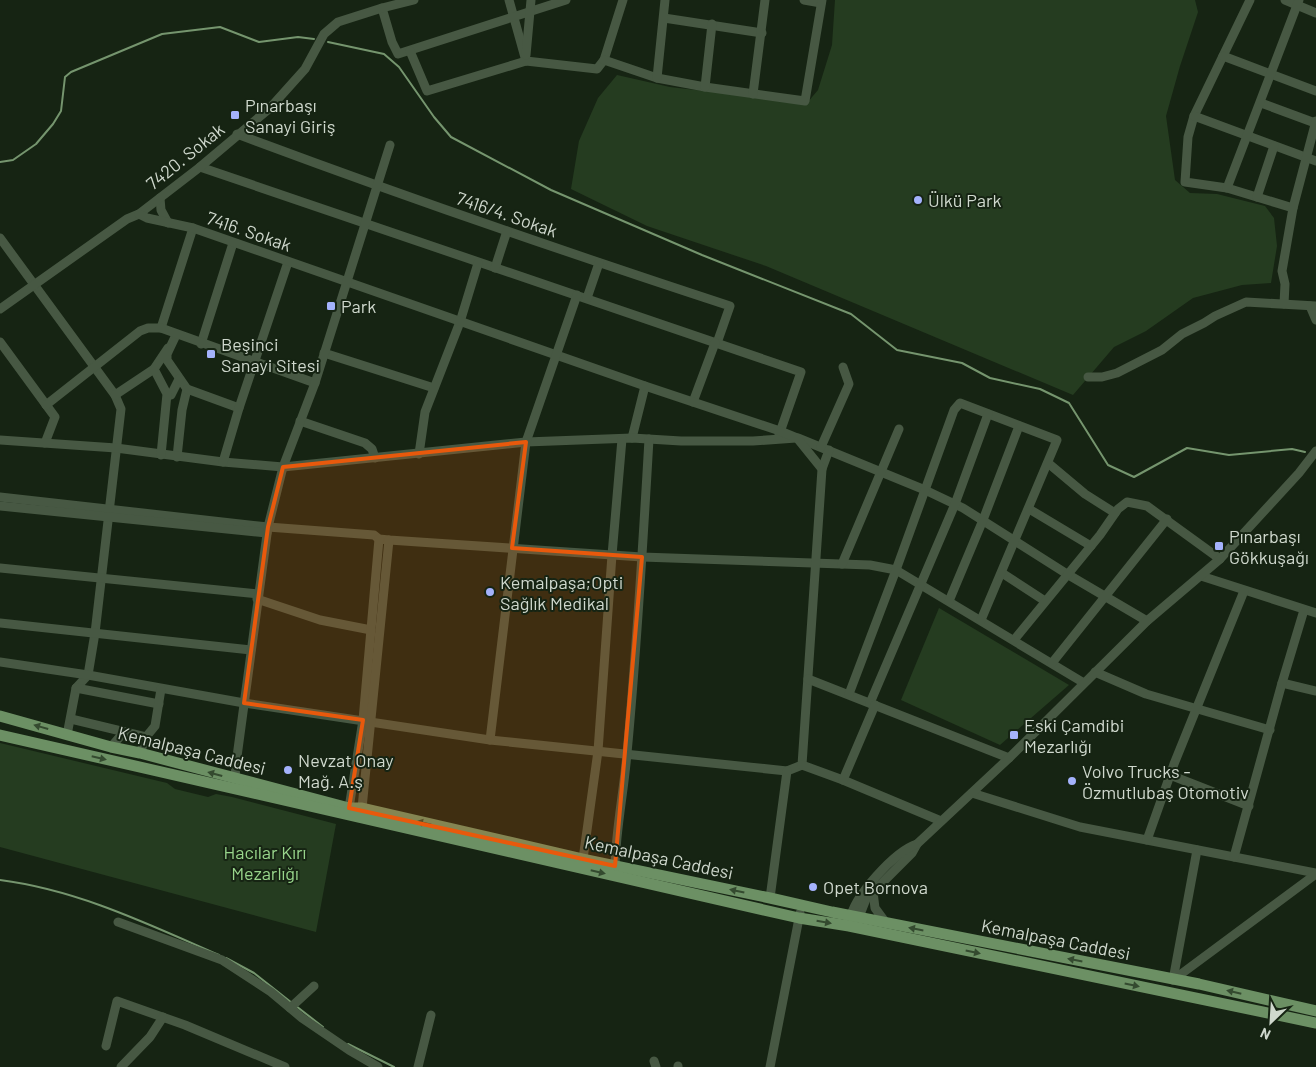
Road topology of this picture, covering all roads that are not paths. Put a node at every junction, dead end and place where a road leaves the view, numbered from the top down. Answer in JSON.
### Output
{"nodes":[{"id":1,"x":414,"y":0,"type":"edge"},
{"id":2,"x":509,"y":0,"type":"edge"},
{"id":3,"x":531,"y":0,"type":"edge"},
{"id":4,"x":566,"y":0,"type":"edge"},
{"id":5,"x":623,"y":0,"type":"edge"},
{"id":6,"x":665,"y":0,"type":"edge"},
{"id":7,"x":765,"y":0,"type":"edge"},
{"id":8,"x":804,"y":0,"type":"edge"},
{"id":9,"x":1250,"y":0,"type":"edge"},
{"id":10,"x":1285,"y":0,"type":"edge"},
{"id":11,"x":822,"y":2,"type":"edge"},
{"id":12,"x":1298,"y":2,"type":"edge"},
{"id":13,"x":382,"y":8,"type":"junction"},
{"id":14,"x":530,"y":11,"type":"junction"},
{"id":15,"x":1316,"y":13,"type":"edge"},
{"id":16,"x":514,"y":18,"type":"junction"},
{"id":17,"x":664,"y":18,"type":"junction"},
{"id":18,"x":712,"y":24,"type":"junction"},
{"id":19,"x":762,"y":33,"type":"junction"},
{"id":20,"x":410,"y":51,"type":"junction"},
{"id":21,"x":1222,"y":56,"type":"junction"},
{"id":22,"x":604,"y":60,"type":"junction"},
{"id":23,"x":526,"y":61,"type":"junction"},
{"id":24,"x":1272,"y":75,"type":"junction"},
{"id":25,"x":657,"y":78,"type":"junction"},
{"id":26,"x":705,"y":87,"type":"junction"},
{"id":27,"x":1316,"y":91,"type":"edge"},
{"id":28,"x":753,"y":94,"type":"junction"},
{"id":29,"x":1261,"y":103,"type":"junction"},
{"id":30,"x":1194,"y":116,"type":"junction"},
{"id":31,"x":1316,"y":122,"type":"edge"},
{"id":32,"x":237,"y":134,"type":"junction"},
{"id":33,"x":1248,"y":136,"type":"junction"},
{"id":34,"x":390,"y":145,"type":"dead end"},
{"id":35,"x":1274,"y":146,"type":"junction"},
{"id":36,"x":1306,"y":157,"type":"junction"},
{"id":37,"x":1316,"y":161,"type":"edge"},
{"id":38,"x":200,"y":167,"type":"junction"},
{"id":39,"x":377,"y":186,"type":"junction"},
{"id":40,"x":1227,"y":188,"type":"junction"},
{"id":41,"x":1257,"y":197,"type":"junction"},
{"id":42,"x":160,"y":198,"type":"junction"},
{"id":43,"x":1293,"y":208,"type":"junction"},
{"id":44,"x":139,"y":214,"type":"junction"},
{"id":45,"x":365,"y":222,"type":"junction"},
{"id":46,"x":168,"y":223,"type":"junction"},
{"id":47,"x":193,"y":228,"type":"junction"},
{"id":48,"x":507,"y":231,"type":"junction"},
{"id":49,"x":0,"y":238,"type":"edge"},
{"id":50,"x":233,"y":242,"type":"junction"},
{"id":51,"x":288,"y":262,"type":"junction"},
{"id":52,"x":478,"y":263,"type":"junction"},
{"id":53,"x":599,"y":263,"type":"junction"},
{"id":54,"x":495,"y":268,"type":"junction"},
{"id":55,"x":346,"y":282,"type":"junction"},
{"id":56,"x":35,"y":287,"type":"junction"},
{"id":57,"x":577,"y":295,"type":"junction"},
{"id":58,"x":587,"y":298,"type":"junction"},
{"id":59,"x":1284,"y":304,"type":"junction"},
{"id":60,"x":1313,"y":306,"type":"edge"},
{"id":61,"x":0,"y":309,"type":"edge"},
{"id":62,"x":0,"y":316,"type":"edge"},
{"id":63,"x":1316,"y":320,"type":"edge"},
{"id":64,"x":460,"y":322,"type":"junction"},
{"id":65,"x":161,"y":328,"type":"junction"},
{"id":66,"x":176,"y":335,"type":"junction"},
{"id":67,"x":0,"y":342,"type":"edge"},
{"id":68,"x":716,"y":343,"type":"junction"},
{"id":69,"x":201,"y":344,"type":"junction"},
{"id":70,"x":324,"y":353,"type":"junction"},
{"id":71,"x":558,"y":356,"type":"junction"},
{"id":72,"x":255,"y":362,"type":"junction"},
{"id":73,"x":94,"y":366,"type":"junction"},
{"id":74,"x":843,"y":368,"type":"dead end"},
{"id":75,"x":154,"y":369,"type":"junction"},
{"id":76,"x":1088,"y":377,"type":"dead end"},
{"id":77,"x":180,"y":379,"type":"junction"},
{"id":78,"x":314,"y":383,"type":"junction"},
{"id":79,"x":645,"y":386,"type":"junction"},
{"id":80,"x":434,"y":388,"type":"junction"},
{"id":81,"x":187,"y":389,"type":"junction"},
{"id":82,"x":169,"y":394,"type":"junction"},
{"id":83,"x":115,"y":395,"type":"junction"},
{"id":84,"x":184,"y":399,"type":"junction"},
{"id":85,"x":693,"y":402,"type":"junction"},
{"id":86,"x":46,"y":405,"type":"junction"},
{"id":87,"x":239,"y":408,"type":"junction"},
{"id":88,"x":988,"y":414,"type":"junction"},
{"id":89,"x":300,"y":421,"type":"junction"},
{"id":90,"x":1019,"y":426,"type":"junction"},
{"id":91,"x":898,"y":429,"type":"dead end"},
{"id":92,"x":780,"y":431,"type":"junction"},
{"id":93,"x":632,"y":438,"type":"junction"},
{"id":94,"x":796,"y":438,"type":"junction"},
{"id":95,"x":622,"y":439,"type":"junction"},
{"id":96,"x":649,"y":439,"type":"junction"},
{"id":97,"x":0,"y":440,"type":"edge"},
{"id":98,"x":777,"y":440,"type":"junction"},
{"id":99,"x":526,"y":442,"type":"junction"},
{"id":100,"x":45,"y":443,"type":"junction"},
{"id":101,"x":116,"y":448,"type":"junction"},
{"id":102,"x":825,"y":448,"type":"junction"},
{"id":103,"x":1316,"y":451,"type":"edge"},
{"id":104,"x":419,"y":454,"type":"junction"},
{"id":105,"x":161,"y":455,"type":"junction"},
{"id":106,"x":177,"y":457,"type":"junction"},
{"id":107,"x":376,"y":458,"type":"junction"},
{"id":108,"x":223,"y":462,"type":"junction"},
{"id":109,"x":1048,"y":463,"type":"junction"},
{"id":110,"x":283,"y":467,"type":"junction"},
{"id":111,"x":822,"y":469,"type":"junction"},
{"id":112,"x":881,"y":472,"type":"junction"},
{"id":113,"x":925,"y":490,"type":"junction"},
{"id":114,"x":0,"y":497,"type":"edge"},
{"id":115,"x":954,"y":504,"type":"junction"},
{"id":116,"x":0,"y":506,"type":"edge"},
{"id":117,"x":1029,"y":509,"type":"junction"},
{"id":118,"x":109,"y":513,"type":"junction"},
{"id":119,"x":1115,"y":513,"type":"junction"},
{"id":120,"x":1167,"y":519,"type":"junction"},
{"id":121,"x":983,"y":520,"type":"junction"},
{"id":122,"x":267,"y":530,"type":"junction"},
{"id":123,"x":379,"y":539,"type":"junction"},
{"id":124,"x":389,"y":540,"type":"junction"},
{"id":125,"x":1016,"y":540,"type":"junction"},
{"id":126,"x":1091,"y":546,"type":"junction"},
{"id":127,"x":512,"y":548,"type":"junction"},
{"id":128,"x":612,"y":555,"type":"junction"},
{"id":129,"x":642,"y":557,"type":"junction"},
{"id":130,"x":1220,"y":559,"type":"junction"},
{"id":131,"x":816,"y":563,"type":"junction"},
{"id":132,"x":842,"y":564,"type":"junction"},
{"id":133,"x":0,"y":568,"type":"edge"},
{"id":134,"x":896,"y":570,"type":"junction"},
{"id":135,"x":1002,"y":573,"type":"junction"},
{"id":136,"x":1067,"y":574,"type":"junction"},
{"id":137,"x":1201,"y":576,"type":"junction"},
{"id":138,"x":100,"y":579,"type":"junction"},
{"id":139,"x":921,"y":585,"type":"junction"},
{"id":140,"x":1244,"y":591,"type":"junction"},
{"id":141,"x":257,"y":596,"type":"junction"},
{"id":142,"x":1105,"y":596,"type":"junction"},
{"id":143,"x":949,"y":601,"type":"junction"},
{"id":144,"x":1045,"y":602,"type":"junction"},
{"id":145,"x":1304,"y":610,"type":"junction"},
{"id":146,"x":1316,"y":613,"type":"edge"},
{"id":147,"x":981,"y":620,"type":"junction"},
{"id":148,"x":1147,"y":621,"type":"junction"},
{"id":149,"x":0,"y":623,"type":"edge"},
{"id":150,"x":371,"y":630,"type":"junction"},
{"id":151,"x":95,"y":633,"type":"junction"},
{"id":152,"x":1014,"y":640,"type":"junction"},
{"id":153,"x":251,"y":650,"type":"junction"},
{"id":154,"x":0,"y":662,"type":"edge"},
{"id":155,"x":1052,"y":663,"type":"junction"},
{"id":156,"x":1095,"y":672,"type":"junction"},
{"id":157,"x":88,"y":675,"type":"junction"},
{"id":158,"x":808,"y":679,"type":"junction"},
{"id":159,"x":1084,"y":683,"type":"junction"},
{"id":160,"x":1282,"y":683,"type":"junction"},
{"id":161,"x":76,"y":688,"type":"junction"},
{"id":162,"x":161,"y":689,"type":"junction"},
{"id":163,"x":1316,"y":691,"type":"edge"},
{"id":164,"x":849,"y":694,"type":"junction"},
{"id":165,"x":244,"y":703,"type":"junction"},
{"id":166,"x":159,"y":704,"type":"junction"},
{"id":167,"x":873,"y":704,"type":"junction"},
{"id":168,"x":1197,"y":710,"type":"junction"},
{"id":169,"x":0,"y":716,"type":"edge"},
{"id":170,"x":71,"y":718,"type":"junction"},
{"id":171,"x":367,"y":721,"type":"junction"},
{"id":172,"x":1270,"y":730,"type":"junction"},
{"id":173,"x":124,"y":732,"type":"junction"},
{"id":174,"x":66,"y":734,"type":"junction"},
{"id":175,"x":0,"y":735,"type":"edge"},
{"id":176,"x":146,"y":737,"type":"junction"},
{"id":177,"x":490,"y":740,"type":"junction"},
{"id":178,"x":111,"y":747,"type":"junction"},
{"id":179,"x":598,"y":752,"type":"junction"},
{"id":180,"x":140,"y":753,"type":"junction"},
{"id":181,"x":627,"y":754,"type":"junction"},
{"id":182,"x":1010,"y":758,"type":"junction"},
{"id":183,"x":802,"y":765,"type":"junction"},
{"id":184,"x":787,"y":772,"type":"junction"},
{"id":185,"x":1170,"y":775,"type":"junction"},
{"id":186,"x":235,"y":779,"type":"junction"},
{"id":187,"x":843,"y":780,"type":"junction"},
{"id":188,"x":972,"y":793,"type":"junction"},
{"id":189,"x":1249,"y":806,"type":"junction"},
{"id":190,"x":349,"y":808,"type":"junction"},
{"id":191,"x":362,"y":808,"type":"junction"},
{"id":192,"x":941,"y":821,"type":"junction"},
{"id":193,"x":1147,"y":840,"type":"junction"},
{"id":194,"x":917,"y":844,"type":"junction"},
{"id":195,"x":1198,"y":850,"type":"junction"},
{"id":196,"x":1234,"y":857,"type":"junction"},
{"id":197,"x":582,"y":859,"type":"junction"},
{"id":198,"x":615,"y":866,"type":"junction"},
{"id":199,"x":1316,"y":874,"type":"edge"},
{"id":200,"x":873,"y":892,"type":"junction"},
{"id":201,"x":770,"y":898,"type":"junction"},
{"id":202,"x":801,"y":905,"type":"junction"},
{"id":203,"x":799,"y":918,"type":"junction"},
{"id":204,"x":118,"y":922,"type":"dead end"},
{"id":205,"x":854,"y":922,"type":"junction"},
{"id":206,"x":886,"y":923,"type":"junction"},
{"id":207,"x":1173,"y":980,"type":"junction"},
{"id":208,"x":314,"y":986,"type":"dead end"},
{"id":209,"x":293,"y":1005,"type":"junction"},
{"id":210,"x":1316,"y":1011,"type":"edge"},
{"id":211,"x":431,"y":1016,"type":"dead end"},
{"id":212,"x":163,"y":1017,"type":"junction"},
{"id":213,"x":1316,"y":1022,"type":"edge"},
{"id":214,"x":106,"y":1046,"type":"dead end"},
{"id":215,"x":121,"y":1067,"type":"edge"},
{"id":216,"x":285,"y":1067,"type":"edge"},
{"id":217,"x":378,"y":1067,"type":"edge"},
{"id":218,"x":418,"y":1067,"type":"edge"},
{"id":219,"x":770,"y":1067,"type":"edge"}],
"edges":[{"from":1,"to":13,"type":"street","name":"7420. Sokak"},
{"from":2,"to":16,"type":"street"},
{"from":3,"to":14,"type":"street"},
{"from":4,"to":14,"type":"street"},
{"from":5,"to":22,"type":"street"},
{"from":6,"to":17,"type":"street"},
{"from":7,"to":19,"type":"street"},
{"from":8,"to":11,"type":"street"},
{"from":9,"to":21,"type":"street"},
{"from":10,"to":12,"type":"street"},
{"from":11,"to":28,"type":"street"},
{"from":12,"to":15,"type":"street"},
{"from":12,"to":24,"type":"street"},
{"from":13,"to":20,"type":"street"},
{"from":13,"to":32,"type":"street","name":"7420. Sokak"},
{"from":14,"to":16,"type":"street"},
{"from":14,"to":23,"type":"street"},
{"from":16,"to":20,"type":"street"},
{"from":16,"to":23,"type":"street"},
{"from":17,"to":18,"type":"street"},
{"from":17,"to":25,"type":"street"},
{"from":18,"to":19,"type":"street"},
{"from":18,"to":26,"type":"street"},
{"from":19,"to":28,"type":"street"},
{"from":20,"to":23,"type":"street"},
{"from":21,"to":24,"type":"street"},
{"from":21,"to":30,"type":"street"},
{"from":22,"to":23,"type":"street"},
{"from":22,"to":25,"type":"street"},
{"from":24,"to":27,"type":"street"},
{"from":24,"to":29,"type":"street"},
{"from":25,"to":26,"type":"street"},
{"from":26,"to":28,"type":"street"},
{"from":29,"to":31,"type":"street"},
{"from":29,"to":33,"type":"street"},
{"from":30,"to":33,"type":"street"},
{"from":30,"to":40,"type":"street"},
{"from":31,"to":36,"type":"street"},
{"from":32,"to":38,"type":"street","name":"7420. Sokak"},
{"from":32,"to":39,"type":"street","name":"7416/4. Sokak"},
{"from":33,"to":35,"type":"street"},
{"from":33,"to":40,"type":"street"},
{"from":34,"to":39,"type":"street"},
{"from":35,"to":36,"type":"street"},
{"from":35,"to":41,"type":"street"},
{"from":36,"to":37,"type":"street"},
{"from":36,"to":43,"type":"street"},
{"from":38,"to":42,"type":"street","name":"7420. Sokak"},
{"from":38,"to":45,"type":"street"},
{"from":39,"to":45,"type":"street"},
{"from":39,"to":48,"type":"street","name":"7416/4. Sokak"},
{"from":40,"to":41,"type":"street"},
{"from":41,"to":43,"type":"street"},
{"from":42,"to":44,"type":"street","name":"7420. Sokak"},
{"from":42,"to":46,"type":"street"},
{"from":43,"to":59,"type":"street"},
{"from":44,"to":46,"type":"street","name":"7416. Sokak"},
{"from":44,"to":56,"type":"street","name":"7420. Sokak"},
{"from":45,"to":52,"type":"street"},
{"from":45,"to":55,"type":"street"},
{"from":46,"to":47,"type":"street","name":"7416. Sokak"},
{"from":47,"to":50,"type":"street","name":"7416. Sokak"},
{"from":47,"to":65,"type":"street"},
{"from":48,"to":53,"type":"street","name":"7416/4. Sokak"},
{"from":48,"to":54,"type":"street"},
{"from":49,"to":56,"type":"street"},
{"from":50,"to":51,"type":"street","name":"7416. Sokak"},
{"from":50,"to":69,"type":"street"},
{"from":51,"to":55,"type":"street","name":"7416. Sokak"},
{"from":51,"to":72,"type":"street"},
{"from":52,"to":54,"type":"street"},
{"from":52,"to":64,"type":"street"},
{"from":53,"to":58,"type":"street"},
{"from":53,"to":68,"type":"street","name":"7416/4. Sokak"},
{"from":54,"to":57,"type":"street"},
{"from":55,"to":64,"type":"street","name":"7416. Sokak"},
{"from":55,"to":70,"type":"street"},
{"from":56,"to":61,"type":"street"},
{"from":56,"to":62,"type":"street"},
{"from":56,"to":73,"type":"street"},
{"from":57,"to":58,"type":"street"},
{"from":57,"to":71,"type":"street"},
{"from":58,"to":68,"type":"street"},
{"from":59,"to":60,"type":"street"},
{"from":59,"to":76,"type":"street"},
{"from":60,"to":63,"type":"street"},
{"from":64,"to":71,"type":"street","name":"7416. Sokak"},
{"from":64,"to":80,"type":"street"},
{"from":65,"to":66,"type":"street"},
{"from":65,"to":73,"type":"street"},
{"from":66,"to":69,"type":"street"},
{"from":66,"to":75,"type":"street"},
{"from":66,"to":77,"type":"street"},
{"from":67,"to":86,"type":"street"},
{"from":68,"to":85,"type":"street"},
{"from":68,"to":92,"type":"street"},
{"from":69,"to":72,"type":"street"},
{"from":70,"to":78,"type":"street"},
{"from":70,"to":80,"type":"street"},
{"from":71,"to":79,"type":"street","name":"7416. Sokak"},
{"from":71,"to":99,"type":"street"},
{"from":72,"to":78,"type":"street"},
{"from":72,"to":87,"type":"street"},
{"from":73,"to":83,"type":"street"},
{"from":73,"to":86,"type":"street"},
{"from":74,"to":102,"type":"street"},
{"from":75,"to":82,"type":"street"},
{"from":75,"to":83,"type":"street"},
{"from":77,"to":81,"type":"street"},
{"from":77,"to":82,"type":"street"},
{"from":78,"to":89,"type":"street"},
{"from":79,"to":85,"type":"street","name":"7416. Sokak"},
{"from":79,"to":93,"type":"street"},
{"from":80,"to":104,"type":"street"},
{"from":81,"to":84,"type":"street"},
{"from":81,"to":87,"type":"street"},
{"from":82,"to":84,"type":"street"},
{"from":82,"to":105,"type":"street"},
{"from":83,"to":101,"type":"street"},
{"from":84,"to":106,"type":"street"},
{"from":85,"to":92,"type":"street","name":"7416. Sokak"},
{"from":86,"to":100,"type":"street"},
{"from":87,"to":108,"type":"street"},
{"from":88,"to":90,"type":"street"},
{"from":88,"to":113,"type":"street"},
{"from":88,"to":115,"type":"street"},
{"from":89,"to":107,"type":"street"},
{"from":89,"to":110,"type":"street"},
{"from":90,"to":109,"type":"street"},
{"from":90,"to":121,"type":"street"},
{"from":91,"to":112,"type":"street"},
{"from":92,"to":94,"type":"street","name":"7416. Sokak"},
{"from":92,"to":98,"type":"street"},
{"from":93,"to":95,"type":"street"},
{"from":93,"to":96,"type":"street"},
{"from":94,"to":98,"type":"street"},
{"from":94,"to":102,"type":"street","name":"7416. Sokak"},
{"from":94,"to":111,"type":"street"},
{"from":95,"to":99,"type":"street"},
{"from":95,"to":128,"type":"street"},
{"from":96,"to":98,"type":"street"},
{"from":96,"to":129,"type":"street"},
{"from":97,"to":100,"type":"street"},
{"from":99,"to":104,"type":"street"},
{"from":99,"to":127,"type":"street"},
{"from":100,"to":101,"type":"street"},
{"from":101,"to":105,"type":"street"},
{"from":101,"to":118,"type":"street"},
{"from":102,"to":111,"type":"street"},
{"from":102,"to":112,"type":"street","name":"7416. Sokak"},
{"from":103,"to":130,"type":"street"},
{"from":104,"to":107,"type":"street"},
{"from":105,"to":106,"type":"street"},
{"from":106,"to":108,"type":"street"},
{"from":107,"to":110,"type":"street"},
{"from":108,"to":110,"type":"street"},
{"from":109,"to":117,"type":"street"},
{"from":109,"to":119,"type":"street"},
{"from":110,"to":122,"type":"street"},
{"from":111,"to":131,"type":"street"},
{"from":112,"to":113,"type":"street","name":"7416. Sokak"},
{"from":112,"to":132,"type":"street"},
{"from":113,"to":115,"type":"street","name":"7416. Sokak"},
{"from":113,"to":134,"type":"street"},
{"from":114,"to":118,"type":"street"},
{"from":115,"to":121,"type":"street","name":"7416. Sokak"},
{"from":115,"to":139,"type":"street"},
{"from":116,"to":118,"type":"street"},
{"from":117,"to":125,"type":"street"},
{"from":117,"to":126,"type":"street"},
{"from":118,"to":122,"type":"street"},
{"from":118,"to":138,"type":"street"},
{"from":119,"to":120,"type":"street"},
{"from":119,"to":126,"type":"street"},
{"from":120,"to":130,"type":"street"},
{"from":120,"to":142,"type":"street"},
{"from":121,"to":125,"type":"street","name":"7416. Sokak"},
{"from":121,"to":143,"type":"street"},
{"from":122,"to":123,"type":"street"},
{"from":122,"to":141,"type":"street"},
{"from":123,"to":124,"type":"street"},
{"from":123,"to":150,"type":"street"},
{"from":124,"to":127,"type":"street"},
{"from":124,"to":171,"type":"street"},
{"from":125,"to":135,"type":"street"},
{"from":125,"to":136,"type":"street","name":"7416. Sokak"},
{"from":126,"to":136,"type":"street"},
{"from":127,"to":128,"type":"street"},
{"from":127,"to":177,"type":"street"},
{"from":128,"to":129,"type":"street"},
{"from":128,"to":179,"type":"street"},
{"from":129,"to":131,"type":"street"},
{"from":129,"to":181,"type":"street"},
{"from":130,"to":137,"type":"street"},
{"from":131,"to":132,"type":"street"},
{"from":131,"to":158,"type":"street"},
{"from":132,"to":134,"type":"street"},
{"from":133,"to":138,"type":"street"},
{"from":134,"to":139,"type":"street"},
{"from":134,"to":164,"type":"street"},
{"from":135,"to":144,"type":"street"},
{"from":135,"to":147,"type":"street"},
{"from":136,"to":142,"type":"street","name":"7416. Sokak"},
{"from":136,"to":144,"type":"street"},
{"from":137,"to":140,"type":"street"},
{"from":137,"to":148,"type":"street"},
{"from":138,"to":141,"type":"street"},
{"from":138,"to":151,"type":"street"},
{"from":139,"to":143,"type":"street"},
{"from":139,"to":167,"type":"street"},
{"from":140,"to":145,"type":"street"},
{"from":140,"to":168,"type":"street"},
{"from":141,"to":150,"type":"street"},
{"from":141,"to":153,"type":"street"},
{"from":142,"to":148,"type":"street","name":"7416. Sokak"},
{"from":142,"to":155,"type":"street"},
{"from":143,"to":147,"type":"street"},
{"from":144,"to":152,"type":"street"},
{"from":145,"to":146,"type":"street"},
{"from":145,"to":160,"type":"street"},
{"from":147,"to":152,"type":"street"},
{"from":148,"to":156,"type":"street"},
{"from":149,"to":151,"type":"street"},
{"from":150,"to":171,"type":"street"},
{"from":151,"to":153,"type":"street"},
{"from":151,"to":157,"type":"street"},
{"from":152,"to":155,"type":"street"},
{"from":153,"to":165,"type":"street"},
{"from":154,"to":157,"type":"street"},
{"from":155,"to":159,"type":"street"},
{"from":156,"to":159,"type":"street"},
{"from":156,"to":168,"type":"street"},
{"from":157,"to":161,"type":"street"},
{"from":157,"to":162,"type":"street"},
{"from":158,"to":164,"type":"street"},
{"from":158,"to":183,"type":"street"},
{"from":159,"to":182,"type":"street"},
{"from":160,"to":163,"type":"street"},
{"from":160,"to":172,"type":"street"},
{"from":161,"to":166,"type":"street"},
{"from":161,"to":170,"type":"street"},
{"from":162,"to":165,"type":"street"},
{"from":162,"to":166,"type":"street"},
{"from":164,"to":167,"type":"street"},
{"from":165,"to":171,"type":"street"},
{"from":165,"to":186,"type":"street"},
{"from":166,"to":176,"type":"street"},
{"from":167,"to":182,"type":"street"},
{"from":167,"to":187,"type":"street"},
{"from":168,"to":172,"type":"street"},
{"from":168,"to":185,"type":"street"},
{"from":174,"to":169,"type":"main road","name":"Kemalpaşa Caddesi","one_way":true},
{"from":170,"to":173,"type":"street"},
{"from":170,"to":174,"type":"street"},
{"from":171,"to":177,"type":"street"},
{"from":171,"to":190,"type":"street"},
{"from":171,"to":191,"type":"street"},
{"from":172,"to":189,"type":"street"},
{"from":173,"to":176,"type":"street"},
{"from":173,"to":178,"type":"street"},
{"from":174,"to":178,"type":"main road","name":"Kemalpaşa Caddesi"},
{"from":175,"to":203,"type":"main road","name":"Kemalpaşa Caddesi","one_way":true},
{"from":176,"to":180,"type":"street"},
{"from":177,"to":179,"type":"street"},
{"from":178,"to":180,"type":"main road","name":"Kemalpaşa Caddesi"},
{"from":179,"to":181,"type":"street"},
{"from":179,"to":197,"type":"street"},
{"from":186,"to":180,"type":"main road","name":"Kemalpaşa Caddesi","one_way":true},
{"from":181,"to":184,"type":"street"},
{"from":181,"to":198,"type":"street"},
{"from":182,"to":188,"type":"street"},
{"from":183,"to":184,"type":"street"},
{"from":183,"to":187,"type":"street"},
{"from":184,"to":201,"type":"street"},
{"from":185,"to":189,"type":"street"},
{"from":185,"to":193,"type":"street"},
{"from":186,"to":190,"type":"main road","name":"Kemalpaşa Caddesi"},
{"from":187,"to":192,"type":"street"},
{"from":188,"to":192,"type":"street"},
{"from":188,"to":193,"type":"street"},
{"from":189,"to":196,"type":"street"},
{"from":190,"to":191,"type":"main road","name":"Kemalpaşa Caddesi"},
{"from":197,"to":191,"type":"main road","name":"Kemalpaşa Caddesi","one_way":true},
{"from":192,"to":194,"type":"street"},
{"from":193,"to":195,"type":"street"},
{"from":194,"to":200,"type":"street"},
{"from":194,"to":205,"type":"street"},
{"from":195,"to":196,"type":"street"},
{"from":195,"to":207,"type":"street"},
{"from":196,"to":199,"type":"street"},
{"from":197,"to":198,"type":"main road","name":"Kemalpaşa Caddesi"},
{"from":201,"to":198,"type":"main road","name":"Kemalpaşa Caddesi","one_way":true},
{"from":199,"to":207,"type":"street"},
{"from":200,"to":205,"type":"street"},
{"from":200,"to":206,"type":"street"},
{"from":201,"to":202,"type":"main road","name":"Kemalpaşa Caddesi"},
{"from":202,"to":203,"type":"street"},
{"from":202,"to":205,"type":"main road","name":"Kemalpaşa Caddesi"},
{"from":203,"to":205,"type":"main road","name":"Kemalpaşa Caddesi","one_way":true},
{"from":203,"to":219,"type":"street"},
{"from":204,"to":209,"type":"street"},
{"from":205,"to":206,"type":"main road","name":"Kemalpaşa Caddesi"},
{"from":205,"to":213,"type":"main road","name":"Kemalpaşa Caddesi","one_way":true},
{"from":207,"to":206,"type":"main road","name":"Kemalpaşa Caddesi","one_way":true},
{"from":210,"to":207,"type":"main road","name":"Kemalpaşa Caddesi","one_way":true},
{"from":208,"to":209,"type":"street"},
{"from":209,"to":217,"type":"street"},
{"from":211,"to":218,"type":"street"},
{"from":212,"to":214,"type":"street"},
{"from":212,"to":215,"type":"street"},
{"from":212,"to":216,"type":"street"}]}
